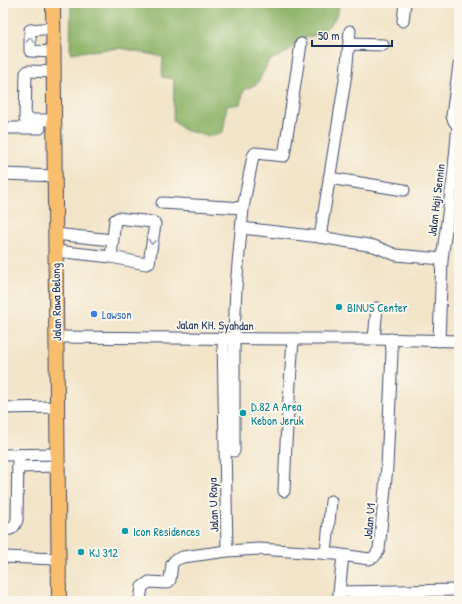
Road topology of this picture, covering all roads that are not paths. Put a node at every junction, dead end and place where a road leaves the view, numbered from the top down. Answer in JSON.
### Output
{"nodes":[{"id":1,"x":53,"y":3,"type":"edge"},
{"id":2,"x":405,"y":3,"type":"edge"},
{"id":3,"x":403,"y":21,"type":"dead end"},
{"id":4,"x":54,"y":28,"type":"junction"},
{"id":5,"x":350,"y":31,"type":"dead end"},
{"id":6,"x":301,"y":44,"type":"dead end"},
{"id":7,"x":349,"y":44,"type":"junction"},
{"id":8,"x":383,"y":45,"type":"dead end"},
{"id":9,"x":54,"y":52,"type":"junction"},
{"id":10,"x":459,"y":65,"type":"edge"},
{"id":11,"x":54,"y":72,"type":"junction"},
{"id":12,"x":54,"y":124,"type":"junction"},
{"id":13,"x":458,"y":126,"type":"edge"},
{"id":14,"x":3,"y":128,"type":"edge"},
{"id":15,"x":3,"y":174,"type":"edge"},
{"id":16,"x":55,"y":176,"type":"junction"},
{"id":17,"x":329,"y":178,"type":"junction"},
{"id":18,"x":456,"y":179,"type":"edge"},
{"id":19,"x":404,"y":190,"type":"dead end"},
{"id":20,"x":162,"y":203,"type":"dead end"},
{"id":21,"x":244,"y":208,"type":"junction"},
{"id":22,"x":242,"y":228,"type":"junction"},
{"id":23,"x":55,"y":234,"type":"junction"},
{"id":24,"x":71,"y":235,"type":"junction"},
{"id":25,"x":320,"y":237,"type":"junction"},
{"id":26,"x":112,"y":240,"type":"junction"},
{"id":27,"x":62,"y":251,"type":"junction"},
{"id":28,"x":111,"y":257,"type":"junction"},
{"id":29,"x":442,"y":259,"type":"junction"},
{"id":30,"x":376,"y":308,"type":"dead end"},
{"id":31,"x":56,"y":337,"type":"junction"},
{"id":32,"x":228,"y":338,"type":"junction"},
{"id":33,"x":294,"y":339,"type":"junction"},
{"id":34,"x":374,"y":339,"type":"junction"},
{"id":35,"x":391,"y":339,"type":"junction"},
{"id":36,"x":439,"y":341,"type":"junction"},
{"id":37,"x":459,"y":341,"type":"edge"},
{"id":38,"x":57,"y":407,"type":"junction"},
{"id":39,"x":3,"y":408,"type":"edge"},
{"id":40,"x":234,"y":451,"type":"dead end"},
{"id":41,"x":3,"y":455,"type":"edge"},
{"id":42,"x":18,"y":455,"type":"junction"},
{"id":43,"x":58,"y":460,"type":"junction"},
{"id":44,"x":18,"y":466,"type":"junction"},
{"id":45,"x":284,"y":491,"type":"dead end"},
{"id":46,"x":331,"y":501,"type":"dead end"},
{"id":47,"x":3,"y":530,"type":"edge"},
{"id":48,"x":227,"y":551,"type":"junction"},
{"id":49,"x":326,"y":554,"type":"junction"},
{"id":50,"x":343,"y":556,"type":"junction"},
{"id":51,"x":3,"y":557,"type":"edge"},
{"id":52,"x":59,"y":559,"type":"junction"},
{"id":53,"x":459,"y":590,"type":"edge"},
{"id":54,"x":339,"y":597,"type":"edge"},
{"id":55,"x":59,"y":601,"type":"edge"},
{"id":56,"x":140,"y":601,"type":"edge"}],
"edges":[{"from":1,"to":4,"type":"main road","name":"Jalan Rawa Belong"},
{"from":2,"to":3,"type":"street"},
{"from":4,"to":9,"type":"main road","name":"Jalan Rawa Belong"},
{"from":9,"to":4,"type":"street","one_way":true},
{"from":5,"to":7,"type":"street"},
{"from":6,"to":21,"type":"street"},
{"from":7,"to":8,"type":"street"},
{"from":7,"to":17,"type":"street"},
{"from":9,"to":11,"type":"main road","name":"Jalan Rawa Belong"},
{"from":10,"to":13,"type":"street","name":"Jalan Haji Sennin"},
{"from":11,"to":12,"type":"main road","name":"Jalan Rawa Belong"},
{"from":11,"to":12,"type":"street"},
{"from":12,"to":14,"type":"street"},
{"from":12,"to":16,"type":"main road","name":"Jalan Rawa Belong"},
{"from":13,"to":18,"type":"street","name":"Jalan Haji Sennin"},
{"from":15,"to":16,"type":"street"},
{"from":16,"to":23,"type":"main road","name":"Jalan Rawa Belong"},
{"from":17,"to":19,"type":"street"},
{"from":17,"to":25,"type":"street"},
{"from":18,"to":29,"type":"street","name":"Jalan Haji Sennin"},
{"from":20,"to":21,"type":"street"},
{"from":21,"to":22,"type":"street"},
{"from":22,"to":25,"type":"street"},
{"from":22,"to":32,"type":"street"},
{"from":23,"to":24,"type":"street"},
{"from":23,"to":27,"type":"main road","name":"Jalan Rawa Belong"},
{"from":24,"to":26,"type":"street"},
{"from":24,"to":27,"type":"street"},
{"from":25,"to":29,"type":"street"},
{"from":26,"to":28,"type":"street"},
{"from":26,"to":28,"type":"street","one_way":true},
{"from":27,"to":28,"type":"street"},
{"from":27,"to":31,"type":"main road","name":"Jalan Rawa Belong"},
{"from":29,"to":36,"type":"street","name":"Jalan Haji Sennin"},
{"from":30,"to":34,"type":"street"},
{"from":31,"to":32,"type":"street","name":"Jalan KH. Syahdan"},
{"from":31,"to":38,"type":"main road","name":"Jalan Rawa Belong"},
{"from":32,"to":33,"type":"street","name":"Jalan KH. Syahdan"},
{"from":32,"to":40,"type":"street"},
{"from":32,"to":48,"type":"street","name":"Jalan U Raya"},
{"from":33,"to":34,"type":"street","name":"Jalan KH. Syahdan"},
{"from":33,"to":45,"type":"street"},
{"from":34,"to":35,"type":"street","name":"Jalan KH. Syahdan"},
{"from":35,"to":36,"type":"street","name":"Jalan KH. Syahdan"},
{"from":35,"to":50,"type":"street","name":"Jalan U1"},
{"from":36,"to":37,"type":"street","name":"Jalan KH. Syahdan"},
{"from":38,"to":39,"type":"street"},
{"from":38,"to":43,"type":"main road","name":"Jalan Rawa Belong"},
{"from":41,"to":42,"type":"street"},
{"from":42,"to":43,"type":"street"},
{"from":42,"to":44,"type":"street"},
{"from":43,"to":44,"type":"street"},
{"from":43,"to":52,"type":"main road","name":"Jalan Rawa Belong"},
{"from":44,"to":47,"type":"street"},
{"from":46,"to":49,"type":"street"},
{"from":48,"to":49,"type":"street","name":"Jalan U1"},
{"from":48,"to":56,"type":"street"},
{"from":49,"to":50,"type":"street","name":"Jalan U1"},
{"from":50,"to":54,"type":"street"},
{"from":51,"to":52,"type":"street"},
{"from":52,"to":55,"type":"main road","name":"Jalan Rawa Belong"},
{"from":53,"to":54,"type":"street"}]}
